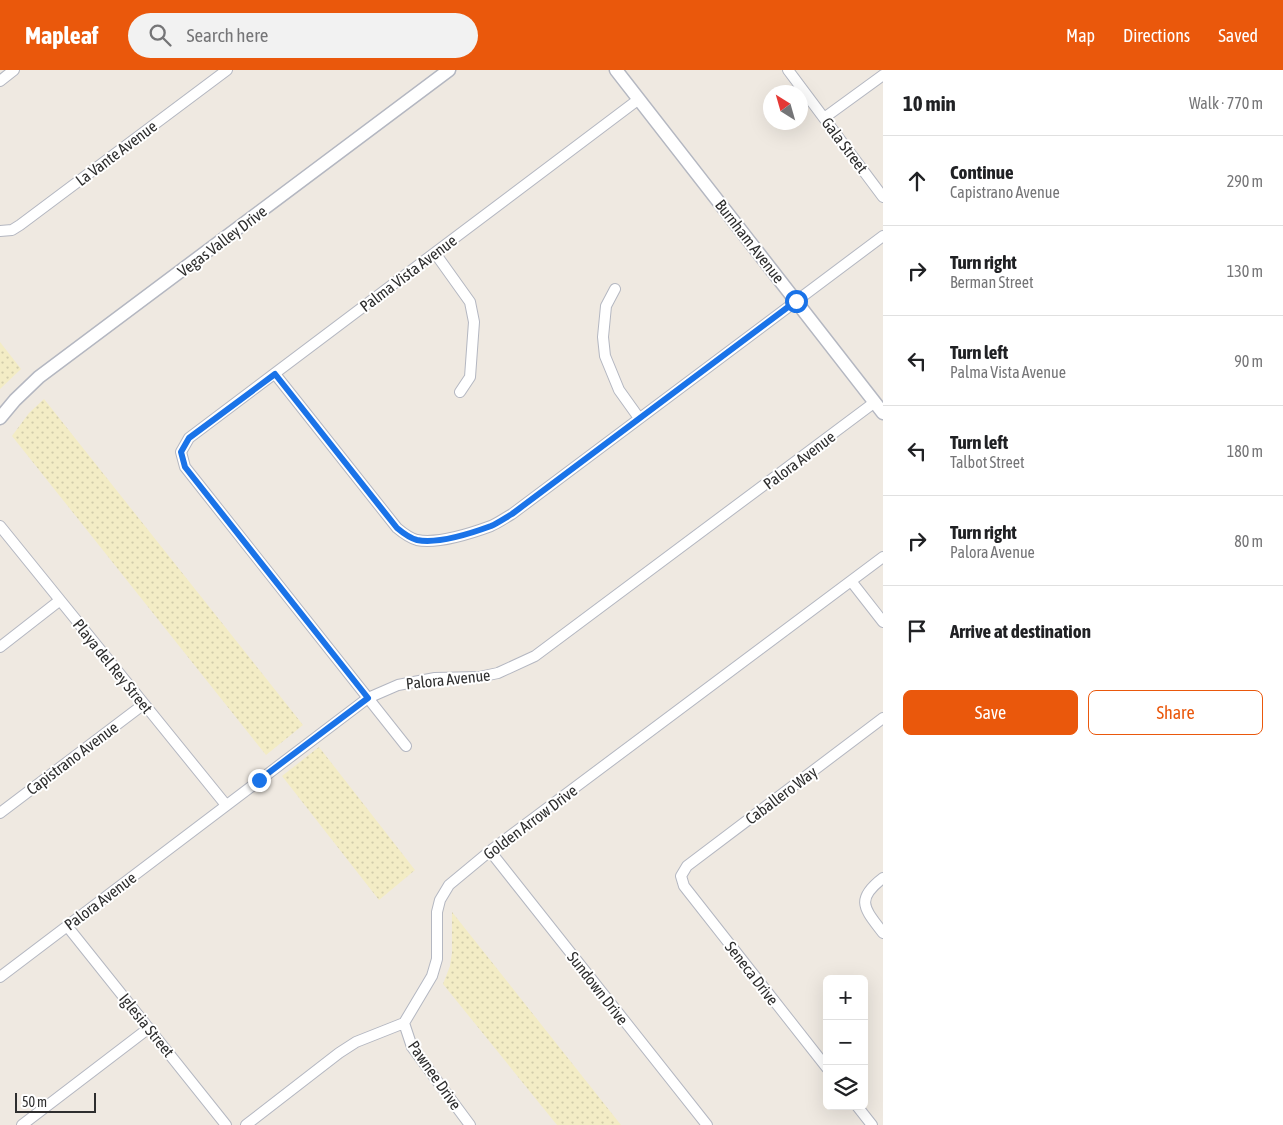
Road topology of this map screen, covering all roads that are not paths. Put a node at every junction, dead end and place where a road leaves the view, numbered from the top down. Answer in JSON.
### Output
{"nodes":[{"id":1,"x":14,"y":70,"type":"edge"},
{"id":2,"x":227,"y":70,"type":"edge"},
{"id":3,"x":449,"y":70,"type":"edge"},
{"id":4,"x":616,"y":70,"type":"edge"},
{"id":5,"x":788,"y":70,"type":"edge"},
{"id":6,"x":883,"y":75,"type":"edge"},
{"id":7,"x":0,"y":81,"type":"edge"},
{"id":8,"x":639,"y":99,"type":"junction"},
{"id":9,"x":824,"y":118,"type":"junction"},
{"id":10,"x":883,"y":197,"type":"edge"},
{"id":11,"x":1,"y":231,"type":"edge"},
{"id":12,"x":883,"y":236,"type":"edge"},
{"id":13,"x":435,"y":253,"type":"junction"},
{"id":14,"x":615,"y":289,"type":"dead end"},
{"id":15,"x":796,"y":301,"type":"junction"},
{"id":16,"x":275,"y":374,"type":"junction"},
{"id":17,"x":460,"y":392,"type":"dead end"},
{"id":18,"x":879,"y":408,"type":"edge"},
{"id":19,"x":0,"y":418,"type":"edge"},
{"id":20,"x":639,"y":418,"type":"junction"},
{"id":21,"x":0,"y":526,"type":"edge"},
{"id":22,"x":883,"y":558,"type":"edge"},
{"id":23,"x":851,"y":581,"type":"junction"},
{"id":24,"x":59,"y":601,"type":"junction"},
{"id":25,"x":883,"y":622,"type":"edge"},
{"id":26,"x":0,"y":647,"type":"edge"},
{"id":27,"x":368,"y":698,"type":"junction"},
{"id":28,"x":144,"y":704,"type":"junction"},
{"id":29,"x":883,"y":718,"type":"edge"},
{"id":30,"x":406,"y":746,"type":"dead end"},
{"id":31,"x":226,"y":805,"type":"junction"},
{"id":32,"x":0,"y":813,"type":"edge"},
{"id":33,"x":490,"y":851,"type":"junction"},
{"id":34,"x":681,"y":876,"type":"joint"},
{"id":35,"x":883,"y":878,"type":"edge"},
{"id":36,"x":67,"y":926,"type":"junction"},
{"id":37,"x":883,"y":933,"type":"edge"},
{"id":38,"x":0,"y":977,"type":"edge"},
{"id":39,"x":404,"y":1023,"type":"junction"},
{"id":40,"x":149,"y":1028,"type":"junction"},
{"id":41,"x":825,"y":1065,"type":"edge"},
{"id":42,"x":860,"y":1110,"type":"edge"},
{"id":43,"x":467,"y":1124,"type":"edge"},
{"id":44,"x":22,"y":1125,"type":"edge"},
{"id":45,"x":226,"y":1125,"type":"edge"},
{"id":46,"x":246,"y":1125,"type":"edge"},
{"id":47,"x":707,"y":1125,"type":"edge"},
{"id":48,"x":872,"y":1125,"type":"edge"}],
"edges":[{"from":1,"to":7,"type":"street"},
{"from":2,"to":11,"type":"street","name":"La Vante Avenue"},
{"from":3,"to":19,"type":"street","name":"Vegas Valley Drive"},
{"from":4,"to":8,"type":"street","name":"Burnham Avenue"},
{"from":5,"to":9,"type":"street","name":"Gala Street"},
{"from":6,"to":9,"type":"street"},
{"from":8,"to":13,"type":"street","name":"Palma Vista Avenue"},
{"from":8,"to":15,"type":"street","name":"Burnham Avenue"},
{"from":9,"to":10,"type":"street","name":"Gala Street"},
{"from":12,"to":15,"type":"street"},
{"from":13,"to":16,"type":"street","name":"Palma Vista Avenue"},
{"from":13,"to":17,"type":"street"},
{"from":14,"to":20,"type":"street"},
{"from":15,"to":18,"type":"street","name":"Burnham Avenue"},
{"from":15,"to":20,"type":"street"},
{"from":16,"to":20,"type":"street"},
{"from":16,"to":27,"type":"street","name":"Palma Vista Avenue"},
{"from":18,"to":27,"type":"street","name":"Palora Avenue"},
{"from":21,"to":24,"type":"street","name":"Playa del Rey Street"},
{"from":22,"to":23,"type":"street","name":"Golden Arrow Drive"},
{"from":23,"to":25,"type":"street"},
{"from":23,"to":33,"type":"street","name":"Golden Arrow Drive"},
{"from":24,"to":26,"type":"street"},
{"from":24,"to":28,"type":"street","name":"Playa del Rey Street"},
{"from":27,"to":30,"type":"street"},
{"from":27,"to":31,"type":"street","name":"Palora Avenue"},
{"from":28,"to":31,"type":"street","name":"Playa del Rey Street"},
{"from":28,"to":32,"type":"street","name":"Capistrano Avenue"},
{"from":29,"to":34,"type":"street","name":"Caballero Way"},
{"from":31,"to":36,"type":"street","name":"Palora Avenue"},
{"from":33,"to":39,"type":"street","name":"Golden Arrow Drive"},
{"from":33,"to":47,"type":"street","name":"Sundown Drive"},
{"from":34,"to":41,"type":"street","name":"Seneca Drive"},
{"from":35,"to":37,"type":"street"},
{"from":36,"to":38,"type":"street","name":"Palora Avenue"},
{"from":36,"to":40,"type":"street","name":"Iglesia Street"},
{"from":39,"to":43,"type":"street","name":"Pawnee Drive"},
{"from":39,"to":46,"type":"street"},
{"from":40,"to":44,"type":"street"},
{"from":40,"to":45,"type":"street","name":"Iglesia Street"},
{"from":42,"to":48,"type":"street"}]}
